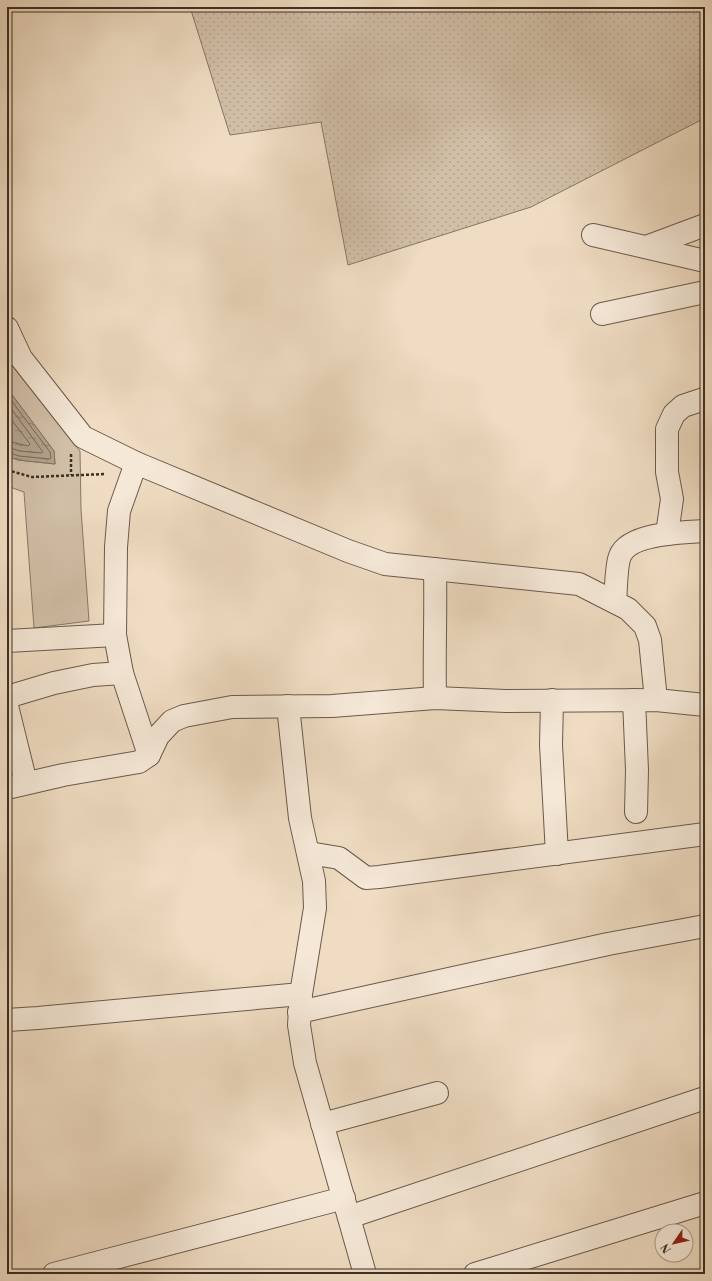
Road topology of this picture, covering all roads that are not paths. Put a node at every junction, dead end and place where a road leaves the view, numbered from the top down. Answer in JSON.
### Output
{"nodes":[{"id":1,"x":705,"y":225,"type":"edge"},
{"id":2,"x":593,"y":235,"type":"dead end"},
{"id":3,"x":646,"y":247,"type":"junction"},
{"id":4,"x":705,"y":261,"type":"edge"},
{"id":5,"x":705,"y":292,"type":"edge"},
{"id":6,"x":602,"y":314,"type":"dead end"},
{"id":7,"x":7,"y":328,"type":"edge"},
{"id":8,"x":704,"y":399,"type":"dead end"},
{"id":9,"x":135,"y":468,"type":"junction"},
{"id":10,"x":705,"y":531,"type":"edge"},
{"id":11,"x":668,"y":534,"type":"junction"},
{"id":12,"x":435,"y":569,"type":"junction"},
{"id":13,"x":615,"y":602,"type":"junction"},
{"id":14,"x":115,"y":635,"type":"junction"},
{"id":15,"x":7,"y":641,"type":"edge"},
{"id":16,"x":122,"y":673,"type":"junction"},
{"id":17,"x":7,"y":697,"type":"edge"},
{"id":18,"x":435,"y":698,"type":"junction"},
{"id":19,"x":552,"y":700,"type":"junction"},
{"id":20,"x":634,"y":700,"type":"junction"},
{"id":21,"x":656,"y":700,"type":"junction"},
{"id":22,"x":705,"y":705,"type":"edge"},
{"id":23,"x":7,"y":706,"type":"edge"},
{"id":24,"x":288,"y":706,"type":"junction"},
{"id":25,"x":149,"y":755,"type":"junction"},
{"id":26,"x":16,"y":786,"type":"edge"},
{"id":27,"x":636,"y":812,"type":"dead end"},
{"id":28,"x":705,"y":834,"type":"edge"},
{"id":29,"x":309,"y":853,"type":"junction"},
{"id":30,"x":557,"y":854,"type":"junction"},
{"id":31,"x":705,"y":926,"type":"edge"},
{"id":32,"x":300,"y":1003,"type":"junction"},
{"id":33,"x":7,"y":1020,"type":"edge"},
{"id":34,"x":437,"y":1093,"type":"dead end"},
{"id":35,"x":705,"y":1098,"type":"edge"},
{"id":36,"x":322,"y":1124,"type":"junction"},
{"id":37,"x":705,"y":1203,"type":"edge"},
{"id":38,"x":347,"y":1207,"type":"junction"},
{"id":39,"x":54,"y":1274,"type":"edge"},
{"id":40,"x":365,"y":1274,"type":"edge"},
{"id":41,"x":475,"y":1274,"type":"edge"}],
"edges":[{"from":1,"to":3,"type":"street"},
{"from":2,"to":3,"type":"street"},
{"from":3,"to":4,"type":"street"},
{"from":5,"to":6,"type":"street"},
{"from":7,"to":9,"type":"street"},
{"from":8,"to":11,"type":"street"},
{"from":9,"to":12,"type":"street"},
{"from":9,"to":14,"type":"street"},
{"from":10,"to":11,"type":"street"},
{"from":11,"to":13,"type":"street"},
{"from":12,"to":13,"type":"street"},
{"from":12,"to":18,"type":"street"},
{"from":13,"to":21,"type":"street"},
{"from":14,"to":15,"type":"street"},
{"from":14,"to":16,"type":"street"},
{"from":16,"to":17,"type":"street"},
{"from":16,"to":25,"type":"street"},
{"from":18,"to":19,"type":"street"},
{"from":18,"to":24,"type":"street"},
{"from":19,"to":20,"type":"street"},
{"from":19,"to":30,"type":"street"},
{"from":20,"to":21,"type":"street"},
{"from":20,"to":27,"type":"street"},
{"from":21,"to":22,"type":"street"},
{"from":23,"to":26,"type":"street"},
{"from":24,"to":25,"type":"street"},
{"from":24,"to":29,"type":"street"},
{"from":25,"to":26,"type":"street"},
{"from":28,"to":30,"type":"street"},
{"from":29,"to":30,"type":"street"},
{"from":29,"to":32,"type":"street"},
{"from":31,"to":32,"type":"street"},
{"from":32,"to":33,"type":"street"},
{"from":32,"to":36,"type":"street"},
{"from":34,"to":36,"type":"street"},
{"from":35,"to":38,"type":"street"},
{"from":36,"to":38,"type":"street"},
{"from":37,"to":41,"type":"street"},
{"from":38,"to":39,"type":"street"},
{"from":38,"to":40,"type":"street"}]}
